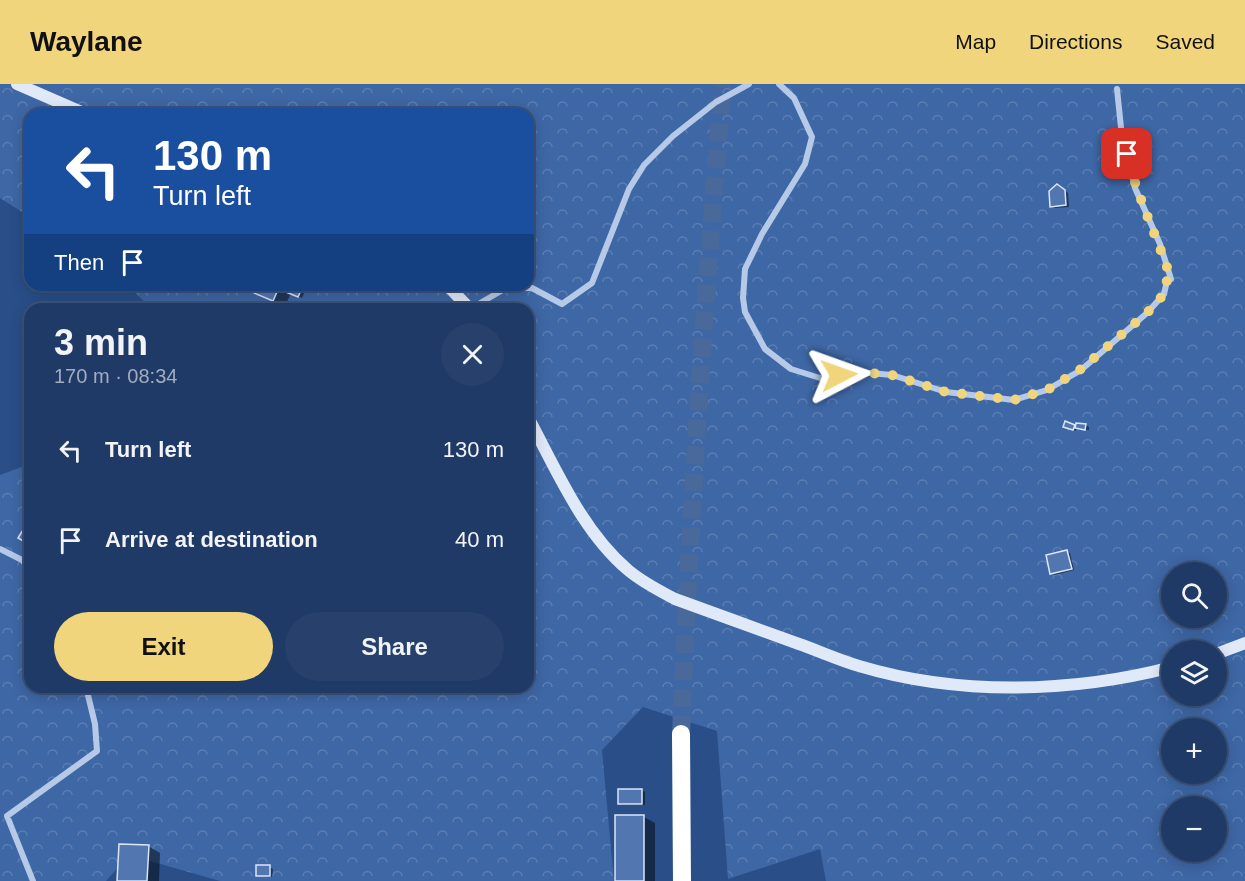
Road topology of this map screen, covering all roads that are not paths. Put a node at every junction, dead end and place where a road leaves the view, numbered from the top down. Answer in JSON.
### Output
{"nodes":[{"id":1,"x":16,"y":84,"type":"edge"},
{"id":2,"x":749,"y":84,"type":"edge"},
{"id":3,"x":779,"y":84,"type":"edge"},
{"id":4,"x":1117,"y":89,"type":"dead end"},
{"id":5,"x":72,"y":108,"type":"edge"},
{"id":6,"x":534,"y":289,"type":"edge"},
{"id":7,"x":453,"y":291,"type":"edge"},
{"id":8,"x":501,"y":291,"type":"edge"},
{"id":9,"x":464,"y":303,"type":"edge"},
{"id":10,"x":480,"y":303,"type":"edge"},
{"id":11,"x":534,"y":428,"type":"edge"},
{"id":12,"x":0,"y":549,"type":"edge"},
{"id":13,"x":24,"y":562,"type":"edge"},
{"id":14,"x":1245,"y":643,"type":"edge"},
{"id":15,"x":1227,"y":650,"type":"edge"},
{"id":16,"x":1161,"y":670,"type":"edge"},
{"id":17,"x":88,"y":693,"type":"edge"},
{"id":18,"x":681,"y":734,"type":"tunnel mouth"},
{"id":19,"x":33,"y":881,"type":"edge"},
{"id":20,"x":682,"y":881,"type":"edge"}],
"edges":[{"from":1,"to":5,"type":"street"},
{"from":2,"to":6,"type":"street"},
{"from":3,"to":4,"type":"street"},
{"from":7,"to":9,"type":"street"},
{"from":8,"to":10,"type":"street"},
{"from":11,"to":16,"type":"street"},
{"from":12,"to":13,"type":"street"},
{"from":14,"to":15,"type":"street"},
{"from":17,"to":19,"type":"street"},
{"from":18,"to":20,"type":"highway"}]}
